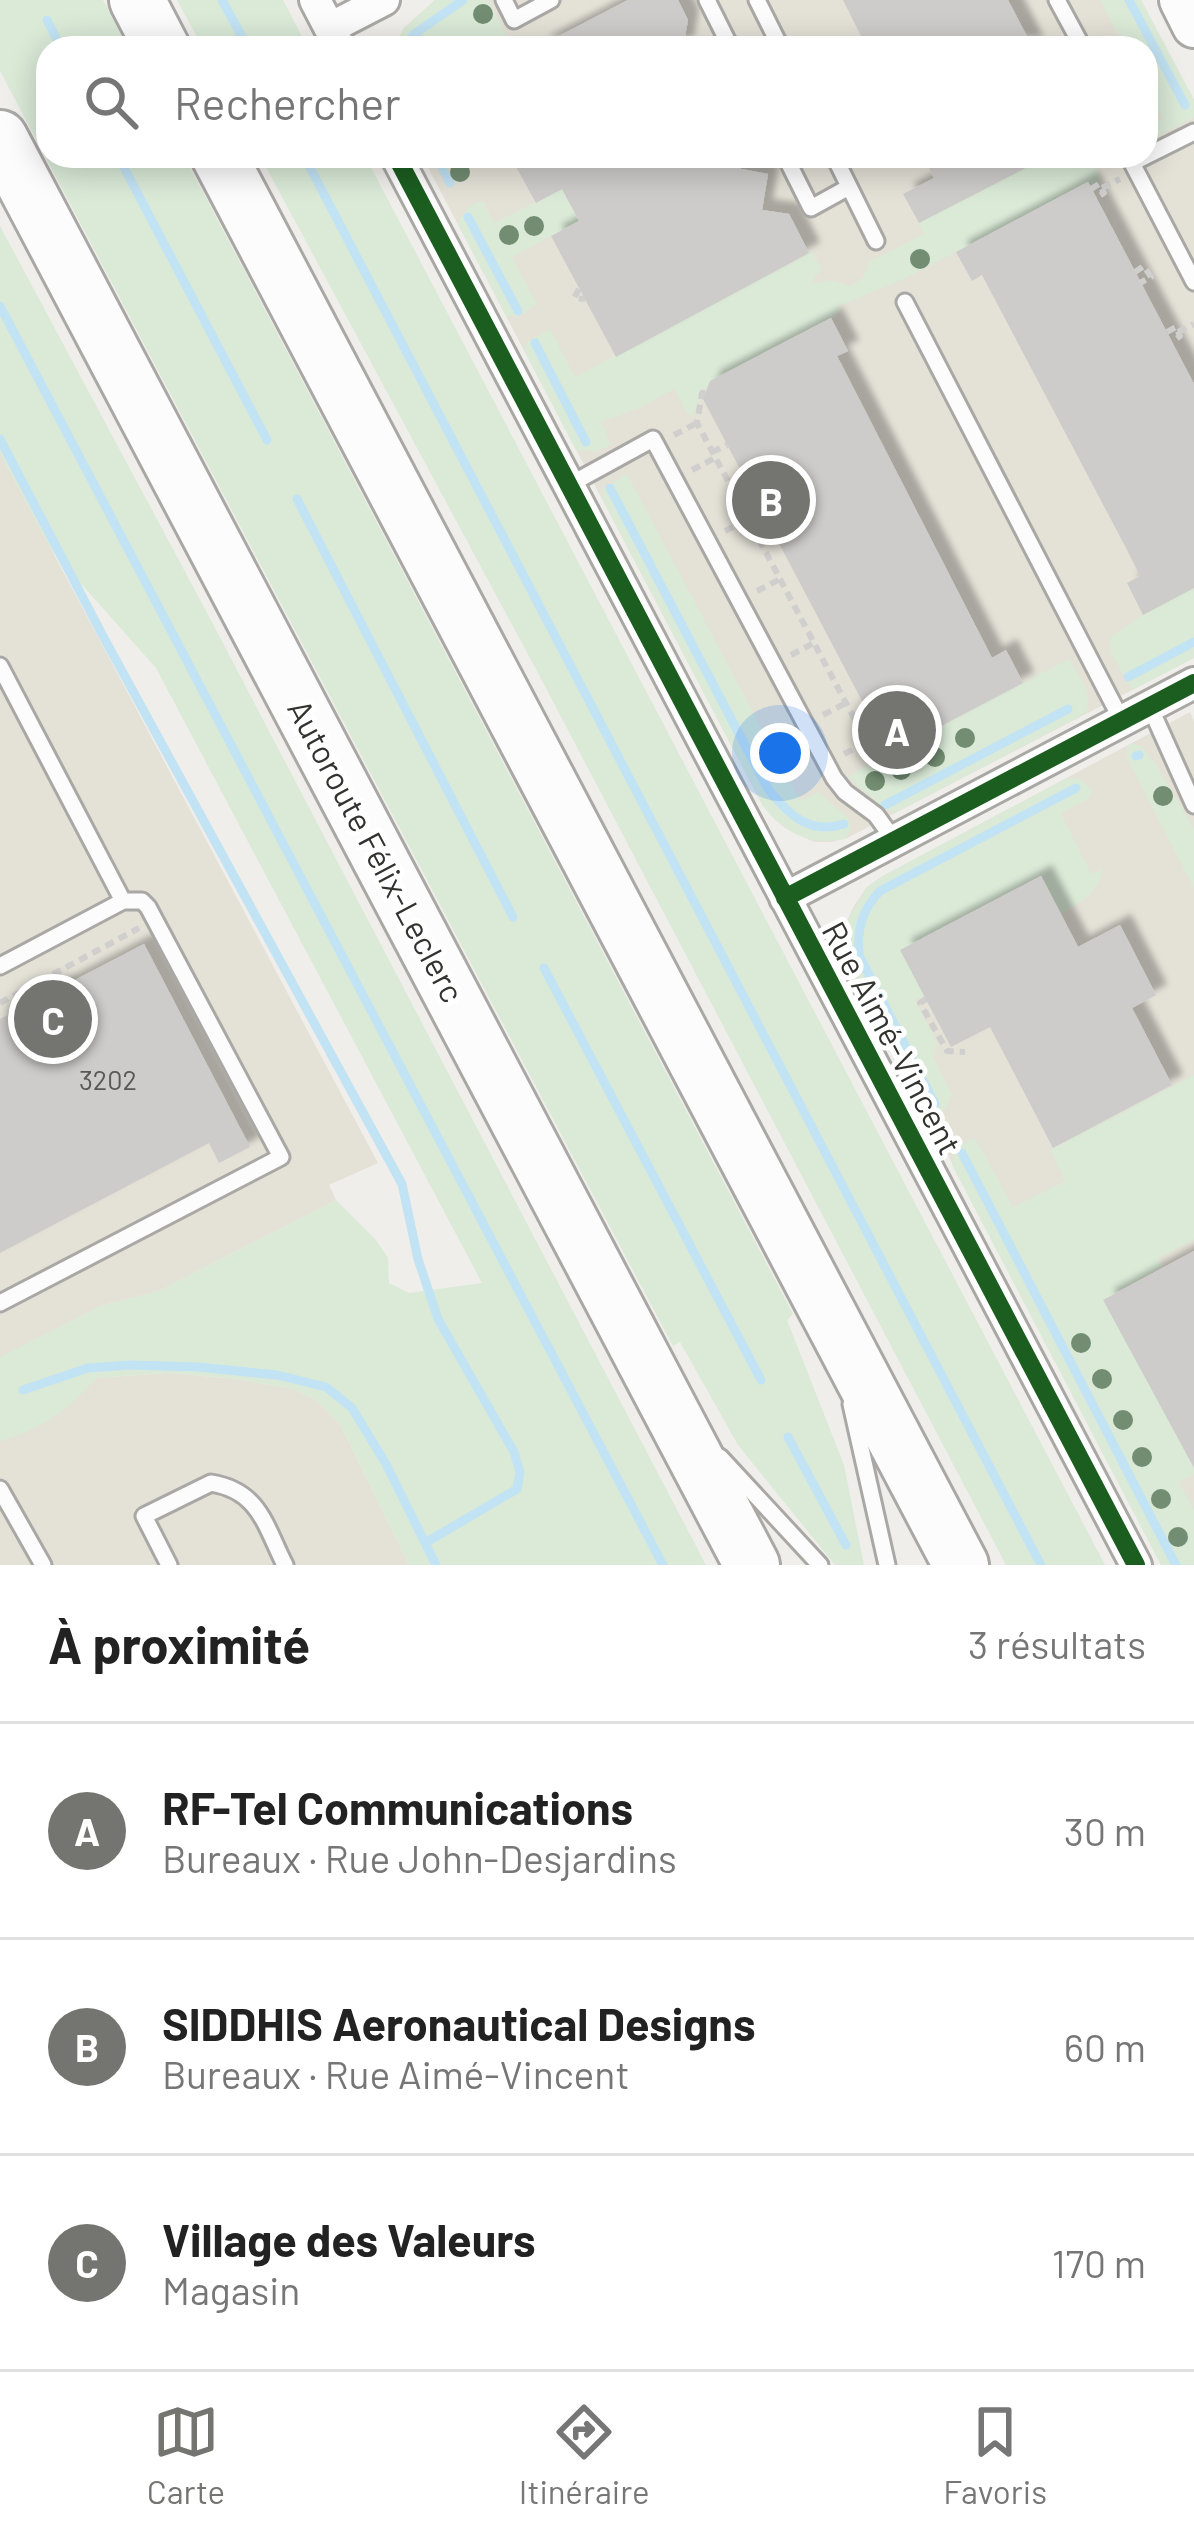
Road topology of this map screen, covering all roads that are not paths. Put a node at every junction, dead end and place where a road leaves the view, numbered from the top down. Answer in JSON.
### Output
{"nodes":[{"id":1,"x":137,"y":0,"type":"edge"},
{"id":2,"x":315,"y":0,"type":"edge"},
{"id":3,"x":384,"y":0,"type":"edge"},
{"id":4,"x":504,"y":0,"type":"edge"},
{"id":5,"x":551,"y":0,"type":"edge"},
{"id":6,"x":707,"y":0,"type":"edge"},
{"id":7,"x":757,"y":0,"type":"edge"},
{"id":8,"x":1057,"y":0,"type":"edge"},
{"id":9,"x":1180,"y":0,"type":"edge"},
{"id":10,"x":1194,"y":26,"type":"edge"},
{"id":11,"x":156,"y":36,"type":"edge"},
{"id":12,"x":334,"y":36,"type":"edge"},
{"id":13,"x":338,"y":36,"type":"edge"},
{"id":14,"x":725,"y":36,"type":"edge"},
{"id":15,"x":775,"y":36,"type":"edge"},
{"id":16,"x":1076,"y":36,"type":"edge"},
{"id":17,"x":1194,"y":132,"type":"edge"},
{"id":18,"x":0,"y":138,"type":"edge"},
{"id":19,"x":1158,"y":151,"type":"edge"},
{"id":20,"x":225,"y":168,"type":"edge"},
{"id":21,"x":402,"y":168,"type":"edge"},
{"id":22,"x":791,"y":168,"type":"edge"},
{"id":23,"x":840,"y":168,"type":"edge"},
{"id":24,"x":1134,"y":168,"type":"edge"},
{"id":25,"x":849,"y":187,"type":"junction"},
{"id":26,"x":876,"y":241,"type":"dead end"},
{"id":27,"x":1194,"y":282,"type":"edge"},
{"id":28,"x":905,"y":302,"type":"dead end"},
{"id":29,"x":569,"y":485,"type":"junction"},
{"id":30,"x":0,"y":666,"type":"edge"},
{"id":31,"x":1194,"y":683,"type":"edge"},
{"id":32,"x":1136,"y":714,"type":"junction"},
{"id":33,"x":1194,"y":805,"type":"edge"},
{"id":34,"x":894,"y":840,"type":"junction"},
{"id":35,"x":785,"y":898,"type":"junction"},
{"id":36,"x":123,"y":901,"type":"junction"},
{"id":37,"x":0,"y":966,"type":"edge"},
{"id":38,"x":0,"y":1304,"type":"edge"},
{"id":39,"x":832,"y":1323,"type":"junction"},
{"id":40,"x":662,"y":1394,"type":"junction"},
{"id":41,"x":0,"y":1489,"type":"edge"},
{"id":42,"x":43,"y":1565,"type":"edge"},
{"id":43,"x":169,"y":1565,"type":"edge"},
{"id":44,"x":285,"y":1565,"type":"edge"},
{"id":45,"x":752,"y":1565,"type":"edge"},
{"id":46,"x":820,"y":1565,"type":"edge"},
{"id":47,"x":887,"y":1565,"type":"edge"},
{"id":48,"x":961,"y":1565,"type":"edge"},
{"id":49,"x":1136,"y":1565,"type":"edge"}],
"edges":[{"from":1,"to":11,"type":"highway"},
{"from":2,"to":12,"type":"street"},
{"from":3,"to":13,"type":"street"},
{"from":4,"to":5,"type":"lane"},
{"from":6,"to":14,"type":"lane"},
{"from":7,"to":15,"type":"lane"},
{"from":8,"to":16,"type":"lane"},
{"from":9,"to":10,"type":"street"},
{"from":17,"to":19,"type":"lane"},
{"from":18,"to":40,"type":"highway","name":"Autoroute Félix-Leclerc"},
{"from":20,"to":39,"type":"highway"},
{"from":21,"to":29,"type":"street","name":"Rue Aimé-Vincent"},
{"from":22,"to":25,"type":"lane"},
{"from":23,"to":25,"type":"lane"},
{"from":24,"to":27,"type":"lane"},
{"from":25,"to":26,"type":"lane"},
{"from":28,"to":32,"type":"lane"},
{"from":29,"to":34,"type":"lane"},
{"from":29,"to":35,"type":"street","name":"Rue Aimé-Vincent"},
{"from":30,"to":36,"type":"lane"},
{"from":31,"to":32,"type":"street"},
{"from":32,"to":33,"type":"lane"},
{"from":32,"to":34,"type":"street"},
{"from":34,"to":35,"type":"street"},
{"from":35,"to":49,"type":"street","name":"Rue Aimé-Vincent"},
{"from":36,"to":37,"type":"lane"},
{"from":36,"to":38,"type":"lane"},
{"from":39,"to":47,"type":"lane"},
{"from":39,"to":48,"type":"highway"},
{"from":40,"to":45,"type":"highway","name":"Autoroute Félix-Leclerc"},
{"from":40,"to":46,"type":"lane"},
{"from":41,"to":42,"type":"lane"},
{"from":43,"to":44,"type":"lane"}]}
